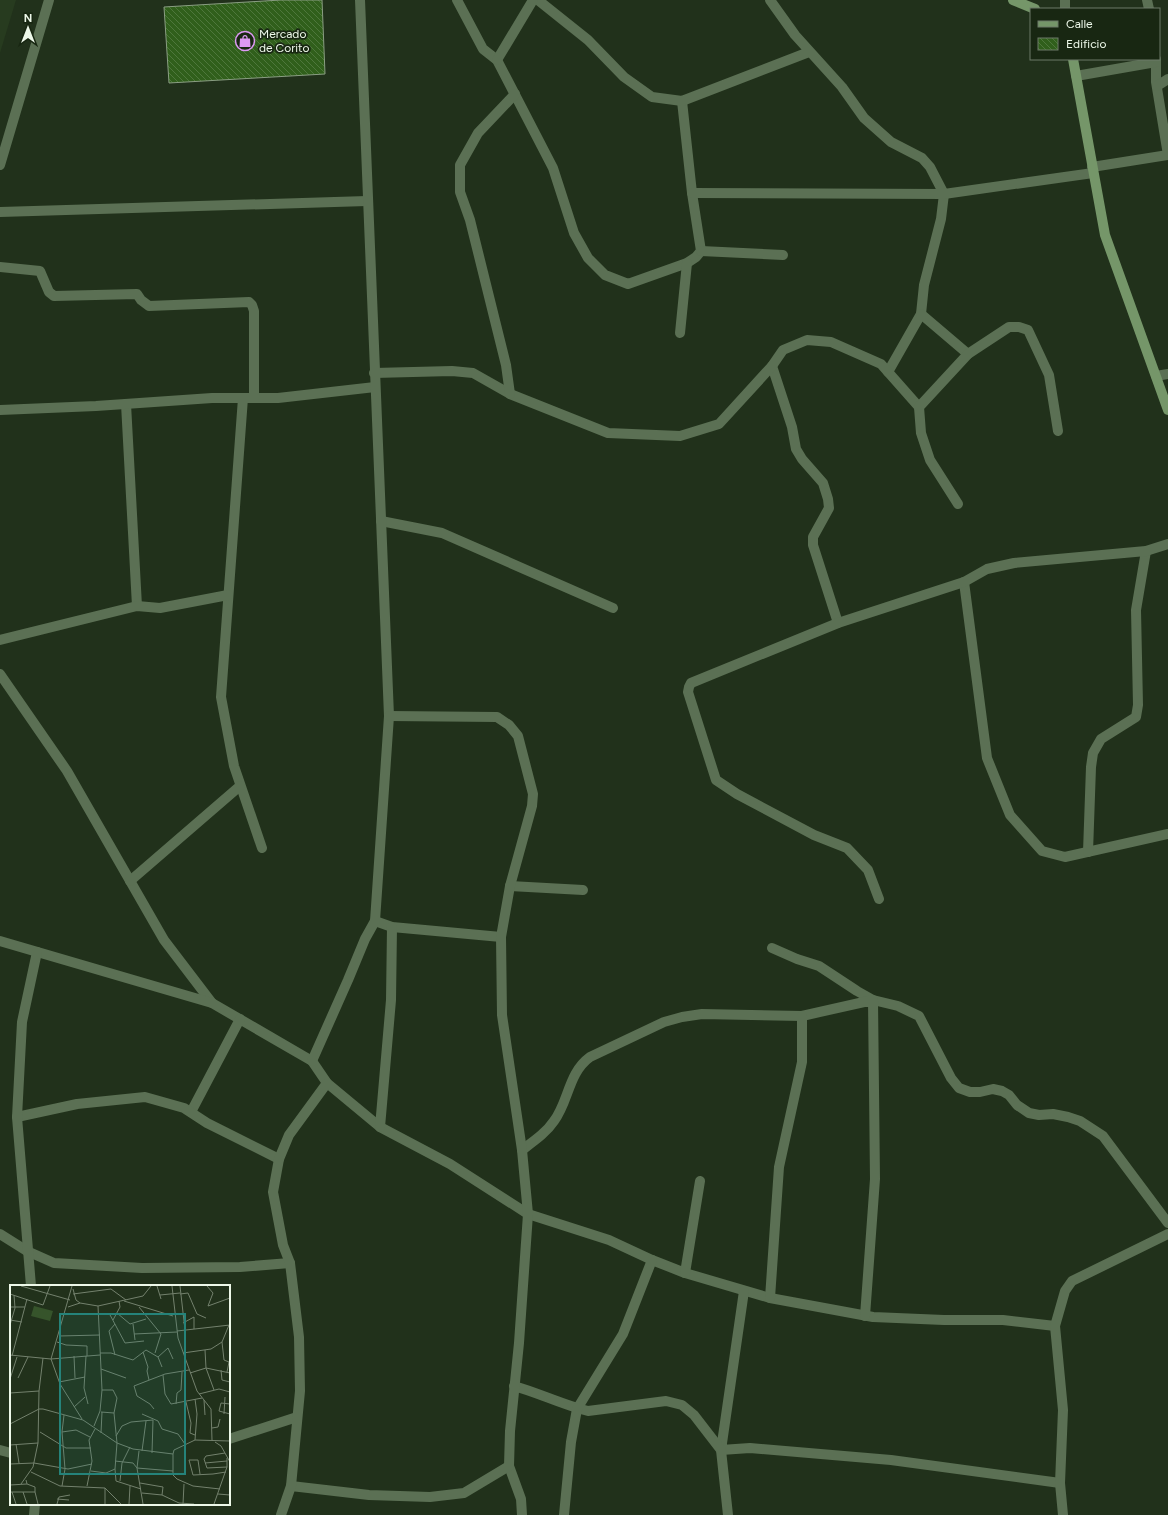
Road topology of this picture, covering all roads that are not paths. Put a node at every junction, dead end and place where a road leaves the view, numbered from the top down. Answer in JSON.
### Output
{"nodes":[{"id":1,"x":49,"y":0,"type":"edge"},
{"id":2,"x":360,"y":0,"type":"edge"},
{"id":3,"x":457,"y":0,"type":"edge"},
{"id":4,"x":533,"y":0,"type":"edge"},
{"id":5,"x":538,"y":0,"type":"edge"},
{"id":6,"x":770,"y":0,"type":"edge"},
{"id":7,"x":1013,"y":0,"type":"edge"},
{"id":8,"x":1033,"y":8,"type":"edge"},
{"id":9,"x":809,"y":52,"type":"junction"},
{"id":10,"x":497,"y":60,"type":"junction"},
{"id":11,"x":1072,"y":60,"type":"edge"},
{"id":12,"x":1156,"y":60,"type":"edge"},
{"id":13,"x":1076,"y":76,"type":"junction"},
{"id":14,"x":1168,"y":79,"type":"edge"},
{"id":15,"x":1157,"y":86,"type":"junction"},
{"id":16,"x":515,"y":94,"type":"junction"},
{"id":17,"x":682,"y":101,"type":"junction"},
{"id":18,"x":1168,"y":155,"type":"edge"},
{"id":19,"x":0,"y":165,"type":"edge"},
{"id":20,"x":1093,"y":170,"type":"junction"},
{"id":21,"x":692,"y":193,"type":"junction"},
{"id":22,"x":944,"y":194,"type":"junction"},
{"id":23,"x":368,"y":201,"type":"junction"},
{"id":24,"x":0,"y":212,"type":"edge"},
{"id":25,"x":701,"y":251,"type":"junction"},
{"id":26,"x":783,"y":255,"type":"dead end"},
{"id":27,"x":687,"y":263,"type":"junction"},
{"id":28,"x":0,"y":267,"type":"edge"},
{"id":29,"x":921,"y":314,"type":"junction"},
{"id":30,"x":680,"y":333,"type":"dead end"},
{"id":31,"x":968,"y":354,"type":"junction"},
{"id":32,"x":772,"y":366,"type":"junction"},
{"id":33,"x":888,"y":372,"type":"junction"},
{"id":34,"x":374,"y":373,"type":"junction"},
{"id":35,"x":1168,"y":374,"type":"edge"},
{"id":36,"x":1156,"y":376,"type":"junction"},
{"id":37,"x":375,"y":387,"type":"junction"},
{"id":38,"x":510,"y":394,"type":"junction"},
{"id":39,"x":248,"y":398,"type":"junction"},
{"id":40,"x":126,"y":404,"type":"junction"},
{"id":41,"x":919,"y":407,"type":"junction"},
{"id":42,"x":0,"y":410,"type":"edge"},
{"id":43,"x":1168,"y":410,"type":"edge"},
{"id":44,"x":1058,"y":431,"type":"dead end"},
{"id":45,"x":958,"y":504,"type":"dead end"},
{"id":46,"x":381,"y":521,"type":"junction"},
{"id":47,"x":1168,"y":544,"type":"edge"},
{"id":48,"x":1146,"y":551,"type":"junction"},
{"id":49,"x":964,"y":582,"type":"junction"},
{"id":50,"x":228,"y":595,"type":"junction"},
{"id":51,"x":137,"y":606,"type":"junction"},
{"id":52,"x":613,"y":608,"type":"dead end"},
{"id":53,"x":838,"y":623,"type":"junction"},
{"id":54,"x":0,"y":640,"type":"edge"},
{"id":55,"x":0,"y":674,"type":"edge"},
{"id":56,"x":389,"y":716,"type":"junction"},
{"id":57,"x":240,"y":786,"type":"junction"},
{"id":58,"x":1168,"y":834,"type":"edge"},
{"id":59,"x":262,"y":848,"type":"dead end"},
{"id":60,"x":1088,"y":852,"type":"junction"},
{"id":61,"x":130,"y":881,"type":"junction"},
{"id":62,"x":510,"y":886,"type":"junction"},
{"id":63,"x":583,"y":890,"type":"dead end"},
{"id":64,"x":879,"y":899,"type":"dead end"},
{"id":65,"x":375,"y":921,"type":"junction"},
{"id":66,"x":392,"y":927,"type":"junction"},
{"id":67,"x":501,"y":937,"type":"junction"},
{"id":68,"x":0,"y":941,"type":"edge"},
{"id":69,"x":772,"y":948,"type":"dead end"},
{"id":70,"x":37,"y":952,"type":"junction"},
{"id":71,"x":873,"y":1000,"type":"junction"},
{"id":72,"x":212,"y":1003,"type":"junction"},
{"id":73,"x":802,"y":1016,"type":"junction"},
{"id":74,"x":240,"y":1019,"type":"junction"},
{"id":75,"x":312,"y":1061,"type":"junction"},
{"id":76,"x":327,"y":1083,"type":"junction"},
{"id":77,"x":191,"y":1112,"type":"junction"},
{"id":78,"x":17,"y":1116,"type":"junction"},
{"id":79,"x":380,"y":1127,"type":"junction"},
{"id":80,"x":522,"y":1150,"type":"junction"},
{"id":81,"x":279,"y":1159,"type":"junction"},
{"id":82,"x":700,"y":1181,"type":"dead end"},
{"id":83,"x":528,"y":1214,"type":"junction"},
{"id":84,"x":1168,"y":1223,"type":"edge"},
{"id":85,"x":0,"y":1234,"type":"edge"},
{"id":86,"x":1168,"y":1234,"type":"edge"},
{"id":87,"x":27,"y":1251,"type":"junction"},
{"id":88,"x":652,"y":1260,"type":"junction"},
{"id":89,"x":290,"y":1263,"type":"junction"},
{"id":90,"x":685,"y":1273,"type":"junction"},
{"id":91,"x":30,"y":1285,"type":"edge"},
{"id":92,"x":744,"y":1291,"type":"junction"},
{"id":93,"x":770,"y":1298,"type":"junction"},
{"id":94,"x":865,"y":1316,"type":"junction"},
{"id":95,"x":1055,"y":1326,"type":"junction"},
{"id":96,"x":514,"y":1386,"type":"junction"},
{"id":97,"x":577,"y":1409,"type":"junction"},
{"id":98,"x":297,"y":1417,"type":"junction"},
{"id":99,"x":230,"y":1439,"type":"edge"},
{"id":100,"x":0,"y":1450,"type":"edge"},
{"id":101,"x":721,"y":1450,"type":"junction"},
{"id":102,"x":10,"y":1453,"type":"edge"},
{"id":103,"x":509,"y":1466,"type":"junction"},
{"id":104,"x":1060,"y":1483,"type":"junction"},
{"id":105,"x":291,"y":1486,"type":"junction"},
{"id":106,"x":36,"y":1505,"type":"edge"},
{"id":107,"x":34,"y":1515,"type":"edge"},
{"id":108,"x":281,"y":1515,"type":"edge"},
{"id":109,"x":522,"y":1515,"type":"edge"},
{"id":110,"x":564,"y":1515,"type":"edge"},
{"id":111,"x":728,"y":1515,"type":"edge"},
{"id":112,"x":1062,"y":1515,"type":"edge"}],
"edges":[{"from":1,"to":19,"type":"street"},
{"from":2,"to":23,"type":"street"},
{"from":3,"to":10,"type":"street"},
{"from":4,"to":10,"type":"street"},
{"from":5,"to":17,"type":"street"},
{"from":6,"to":9,"type":"street"},
{"from":7,"to":8,"type":"street"},
{"from":9,"to":17,"type":"street"},
{"from":9,"to":22,"type":"street"},
{"from":10,"to":16,"type":"street"},
{"from":11,"to":13,"type":"street"},
{"from":12,"to":13,"type":"street"},
{"from":12,"to":15,"type":"street"},
{"from":13,"to":20,"type":"street"},
{"from":14,"to":15,"type":"street"},
{"from":15,"to":18,"type":"street"},
{"from":16,"to":27,"type":"street"},
{"from":16,"to":38,"type":"street"},
{"from":17,"to":21,"type":"street"},
{"from":18,"to":20,"type":"street"},
{"from":20,"to":22,"type":"street"},
{"from":20,"to":36,"type":"street"},
{"from":21,"to":22,"type":"street"},
{"from":21,"to":25,"type":"street"},
{"from":22,"to":29,"type":"street"},
{"from":23,"to":24,"type":"street"},
{"from":23,"to":34,"type":"street"},
{"from":25,"to":26,"type":"street"},
{"from":25,"to":27,"type":"street"},
{"from":27,"to":30,"type":"street"},
{"from":28,"to":39,"type":"street"},
{"from":29,"to":31,"type":"street"},
{"from":29,"to":33,"type":"street"},
{"from":31,"to":41,"type":"street"},
{"from":31,"to":44,"type":"street"},
{"from":32,"to":33,"type":"street"},
{"from":32,"to":38,"type":"street"},
{"from":32,"to":53,"type":"street"},
{"from":33,"to":41,"type":"street"},
{"from":34,"to":37,"type":"street"},
{"from":34,"to":38,"type":"street"},
{"from":35,"to":36,"type":"street"},
{"from":36,"to":43,"type":"street"},
{"from":37,"to":39,"type":"street"},
{"from":37,"to":46,"type":"street"},
{"from":39,"to":40,"type":"street"},
{"from":39,"to":50,"type":"street"},
{"from":40,"to":42,"type":"street"},
{"from":40,"to":51,"type":"street"},
{"from":41,"to":45,"type":"street"},
{"from":46,"to":52,"type":"street"},
{"from":46,"to":56,"type":"street"},
{"from":47,"to":48,"type":"street"},
{"from":48,"to":49,"type":"street"},
{"from":48,"to":60,"type":"street"},
{"from":49,"to":53,"type":"street"},
{"from":49,"to":60,"type":"street"},
{"from":50,"to":51,"type":"street"},
{"from":50,"to":57,"type":"street"},
{"from":51,"to":54,"type":"street"},
{"from":53,"to":64,"type":"street"},
{"from":55,"to":61,"type":"street"},
{"from":56,"to":62,"type":"street"},
{"from":56,"to":65,"type":"street"},
{"from":57,"to":59,"type":"street"},
{"from":57,"to":61,"type":"street"},
{"from":58,"to":60,"type":"street"},
{"from":61,"to":72,"type":"street"},
{"from":62,"to":63,"type":"street"},
{"from":62,"to":67,"type":"street"},
{"from":65,"to":66,"type":"street"},
{"from":65,"to":75,"type":"street"},
{"from":66,"to":67,"type":"street"},
{"from":66,"to":79,"type":"street"},
{"from":67,"to":80,"type":"street"},
{"from":68,"to":70,"type":"street"},
{"from":69,"to":71,"type":"street"},
{"from":70,"to":72,"type":"street"},
{"from":70,"to":78,"type":"street"},
{"from":71,"to":73,"type":"street"},
{"from":71,"to":84,"type":"street"},
{"from":71,"to":94,"type":"street"},
{"from":72,"to":74,"type":"street"},
{"from":73,"to":80,"type":"street"},
{"from":73,"to":93,"type":"street"},
{"from":74,"to":75,"type":"street"},
{"from":74,"to":77,"type":"street"},
{"from":75,"to":76,"type":"street"},
{"from":76,"to":79,"type":"street"},
{"from":76,"to":81,"type":"street"},
{"from":77,"to":78,"type":"street"},
{"from":77,"to":81,"type":"street"},
{"from":78,"to":87,"type":"street"},
{"from":79,"to":83,"type":"street"},
{"from":80,"to":83,"type":"street"},
{"from":81,"to":89,"type":"street"},
{"from":82,"to":90,"type":"street"},
{"from":83,"to":88,"type":"street"},
{"from":83,"to":96,"type":"street"},
{"from":85,"to":87,"type":"street"},
{"from":86,"to":95,"type":"street"},
{"from":87,"to":89,"type":"street"},
{"from":87,"to":91,"type":"street"},
{"from":88,"to":90,"type":"street"},
{"from":88,"to":97,"type":"street"},
{"from":89,"to":98,"type":"street"},
{"from":90,"to":92,"type":"street"},
{"from":92,"to":93,"type":"street"},
{"from":92,"to":101,"type":"street"},
{"from":93,"to":94,"type":"street"},
{"from":94,"to":95,"type":"street"},
{"from":95,"to":104,"type":"street"},
{"from":96,"to":97,"type":"street"},
{"from":96,"to":103,"type":"street"},
{"from":97,"to":101,"type":"street"},
{"from":97,"to":110,"type":"street"},
{"from":98,"to":99,"type":"street"},
{"from":98,"to":105,"type":"street"},
{"from":100,"to":102,"type":"street"},
{"from":101,"to":104,"type":"street"},
{"from":101,"to":111,"type":"street"},
{"from":103,"to":105,"type":"street"},
{"from":103,"to":109,"type":"street"},
{"from":104,"to":112,"type":"street"},
{"from":105,"to":108,"type":"street"},
{"from":106,"to":107,"type":"street"}]}
